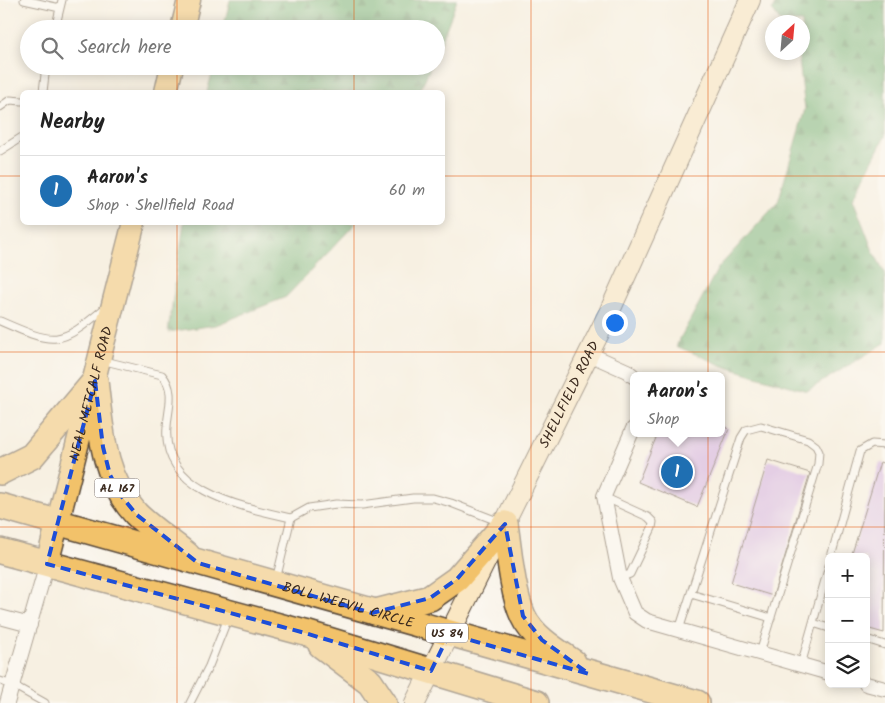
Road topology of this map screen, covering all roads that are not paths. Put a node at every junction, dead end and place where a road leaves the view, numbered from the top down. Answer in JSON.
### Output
{"nodes":[{"id":1,"x":24,"y":0,"type":"edge"},
{"id":2,"x":62,"y":0,"type":"edge"},
{"id":3,"x":188,"y":0,"type":"edge"},
{"id":4,"x":750,"y":0,"type":"edge"},
{"id":5,"x":60,"y":8,"type":"junction"},
{"id":6,"x":57,"y":20,"type":"edge"},
{"id":7,"x":184,"y":20,"type":"edge"},
{"id":8,"x":45,"y":75,"type":"edge"},
{"id":9,"x":170,"y":75,"type":"edge"},
{"id":10,"x":43,"y":90,"type":"edge"},
{"id":11,"x":166,"y":90,"type":"edge"},
{"id":12,"x":20,"y":101,"type":"edge"},
{"id":13,"x":0,"y":107,"type":"edge"},
{"id":14,"x":20,"y":138,"type":"edge"},
{"id":15,"x":0,"y":151,"type":"edge"},
{"id":16,"x":133,"y":225,"type":"edge"},
{"id":17,"x":115,"y":300,"type":"junction"},
{"id":18,"x":0,"y":321,"type":"edge"},
{"id":19,"x":589,"y":354,"type":"junction"},
{"id":20,"x":98,"y":370,"type":"junction"},
{"id":21,"x":630,"y":374,"type":"edge"},
{"id":22,"x":630,"y":437,"type":"edge"},
{"id":23,"x":885,"y":445,"type":"edge"},
{"id":24,"x":0,"y":472,"type":"edge"},
{"id":25,"x":604,"y":496,"type":"junction"},
{"id":26,"x":0,"y":506,"type":"edge"},
{"id":27,"x":291,"y":518,"type":"junction"},
{"id":28,"x":59,"y":523,"type":"junction"},
{"id":29,"x":505,"y":524,"type":"junction"},
{"id":30,"x":0,"y":551,"type":"edge"},
{"id":31,"x":832,"y":553,"type":"edge"},
{"id":32,"x":198,"y":563,"type":"junction"},
{"id":33,"x":47,"y":564,"type":"junction"},
{"id":34,"x":620,"y":578,"type":"junction"},
{"id":35,"x":825,"y":580,"type":"edge"},
{"id":36,"x":275,"y":584,"type":"junction"},
{"id":37,"x":691,"y":594,"type":"junction"},
{"id":38,"x":230,"y":613,"type":"junction"},
{"id":39,"x":372,"y":613,"type":"junction"},
{"id":40,"x":0,"y":617,"type":"edge"},
{"id":41,"x":771,"y":618,"type":"junction"},
{"id":42,"x":813,"y":623,"type":"junction"},
{"id":43,"x":30,"y":625,"type":"junction"},
{"id":44,"x":825,"y":627,"type":"edge"},
{"id":45,"x":679,"y":630,"type":"junction"},
{"id":46,"x":305,"y":633,"type":"junction"},
{"id":47,"x":449,"y":634,"type":"junction"},
{"id":48,"x":870,"y":640,"type":"edge"},
{"id":49,"x":885,"y":645,"type":"edge"},
{"id":50,"x":760,"y":653,"type":"junction"},
{"id":51,"x":802,"y":665,"type":"junction"},
{"id":52,"x":431,"y":671,"type":"junction"},
{"id":53,"x":825,"y":672,"type":"edge"},
{"id":54,"x":589,"y":674,"type":"junction"},
{"id":55,"x":7,"y":683,"type":"edge"},
{"id":56,"x":870,"y":685,"type":"edge"},
{"id":57,"x":885,"y":689,"type":"edge"},
{"id":58,"x":7,"y":703,"type":"edge"},
{"id":59,"x":45,"y":703,"type":"edge"},
{"id":60,"x":190,"y":703,"type":"edge"},
{"id":61,"x":384,"y":703,"type":"edge"},
{"id":62,"x":415,"y":703,"type":"edge"},
{"id":63,"x":536,"y":703,"type":"edge"},
{"id":64,"x":697,"y":703,"type":"edge"}],
"edges":[{"from":1,"to":5,"type":"lane"},
{"from":2,"to":5,"type":"lane"},
{"from":3,"to":7,"type":"main road"},
{"from":4,"to":19,"type":"street","name":"SHELLFIELD ROAD"},
{"from":5,"to":6,"type":"lane"},
{"from":8,"to":10,"type":"lane"},
{"from":9,"to":11,"type":"main road"},
{"from":12,"to":13,"type":"lane"},
{"from":14,"to":15,"type":"lane"},
{"from":16,"to":17,"type":"main road","name":"NEAL METCALF ROAD","number":"AL 167"},
{"from":17,"to":18,"type":"lane"},
{"from":17,"to":20,"type":"main road","name":"NEAL METCALF ROAD","number":"AL 167"},
{"from":19,"to":21,"type":"street"},
{"from":19,"to":29,"type":"street","name":"SHELLFIELD ROAD"},
{"from":20,"to":24,"type":"highway"},
{"from":20,"to":27,"type":"lane"},
{"from":20,"to":28,"type":"main road","name":"NEAL METCALF ROAD","number":"AL 167"},
{"from":20,"to":32,"type":"highway","number":"AL 167"},
{"from":22,"to":25,"type":"street"},
{"from":23,"to":31,"type":"lane"},
{"from":25,"to":34,"type":"street"},
{"from":25,"to":34,"type":"lane"},
{"from":26,"to":28,"type":"highway","name":"BOLL WEEVIL CIRCLE","number":"US 84"},
{"from":27,"to":29,"type":"lane"},
{"from":27,"to":36,"type":"lane"},
{"from":28,"to":32,"type":"highway","name":"BOLL WEEVIL CIRCLE","number":"US 84"},
{"from":28,"to":33,"type":"main road","name":"NEAL METCALF ROAD","number":"AL 167"},
{"from":29,"to":39,"type":"highway"},
{"from":29,"to":47,"type":"street","name":"SHELLFIELD ROAD"},
{"from":29,"to":54,"type":"highway"},
{"from":30,"to":33,"type":"highway"},
{"from":32,"to":36,"type":"highway","name":"BOLL WEEVIL CIRCLE","number":"US 84"},
{"from":33,"to":38,"type":"highway"},
{"from":33,"to":43,"type":"street"},
{"from":34,"to":45,"type":"street"},
{"from":35,"to":42,"type":"lane"},
{"from":36,"to":39,"type":"highway","name":"BOLL WEEVIL CIRCLE","number":"US 84"},
{"from":37,"to":41,"type":"lane"},
{"from":37,"to":41,"type":"lane"},
{"from":37,"to":45,"type":"lane"},
{"from":38,"to":46,"type":"highway"},
{"from":38,"to":60,"type":"lane"},
{"from":39,"to":47,"type":"highway","name":"BOLL WEEVIL CIRCLE","number":"US 84"},
{"from":40,"to":43,"type":"street"},
{"from":41,"to":50,"type":"lane"},
{"from":42,"to":44,"type":"lane"},
{"from":42,"to":51,"type":"lane"},
{"from":43,"to":55,"type":"street"},
{"from":45,"to":50,"type":"street"},
{"from":46,"to":52,"type":"highway"},
{"from":46,"to":61,"type":"highway"},
{"from":47,"to":52,"type":"street","name":"SHELLFIELD ROAD"},
{"from":47,"to":54,"type":"highway","name":"BOLL WEEVIL CIRCLE","number":"US 84"},
{"from":48,"to":49,"type":"lane"},
{"from":50,"to":51,"type":"street"},
{"from":51,"to":53,"type":"street"},
{"from":52,"to":62,"type":"street","name":"SHELLFIELD ROAD"},
{"from":52,"to":63,"type":"highway"},
{"from":54,"to":64,"type":"highway","name":"BOLL WEEVIL CIRCLE","number":"US 84"},
{"from":55,"to":58,"type":"street"},
{"from":55,"to":59,"type":"lane"},
{"from":56,"to":57,"type":"street"}]}
